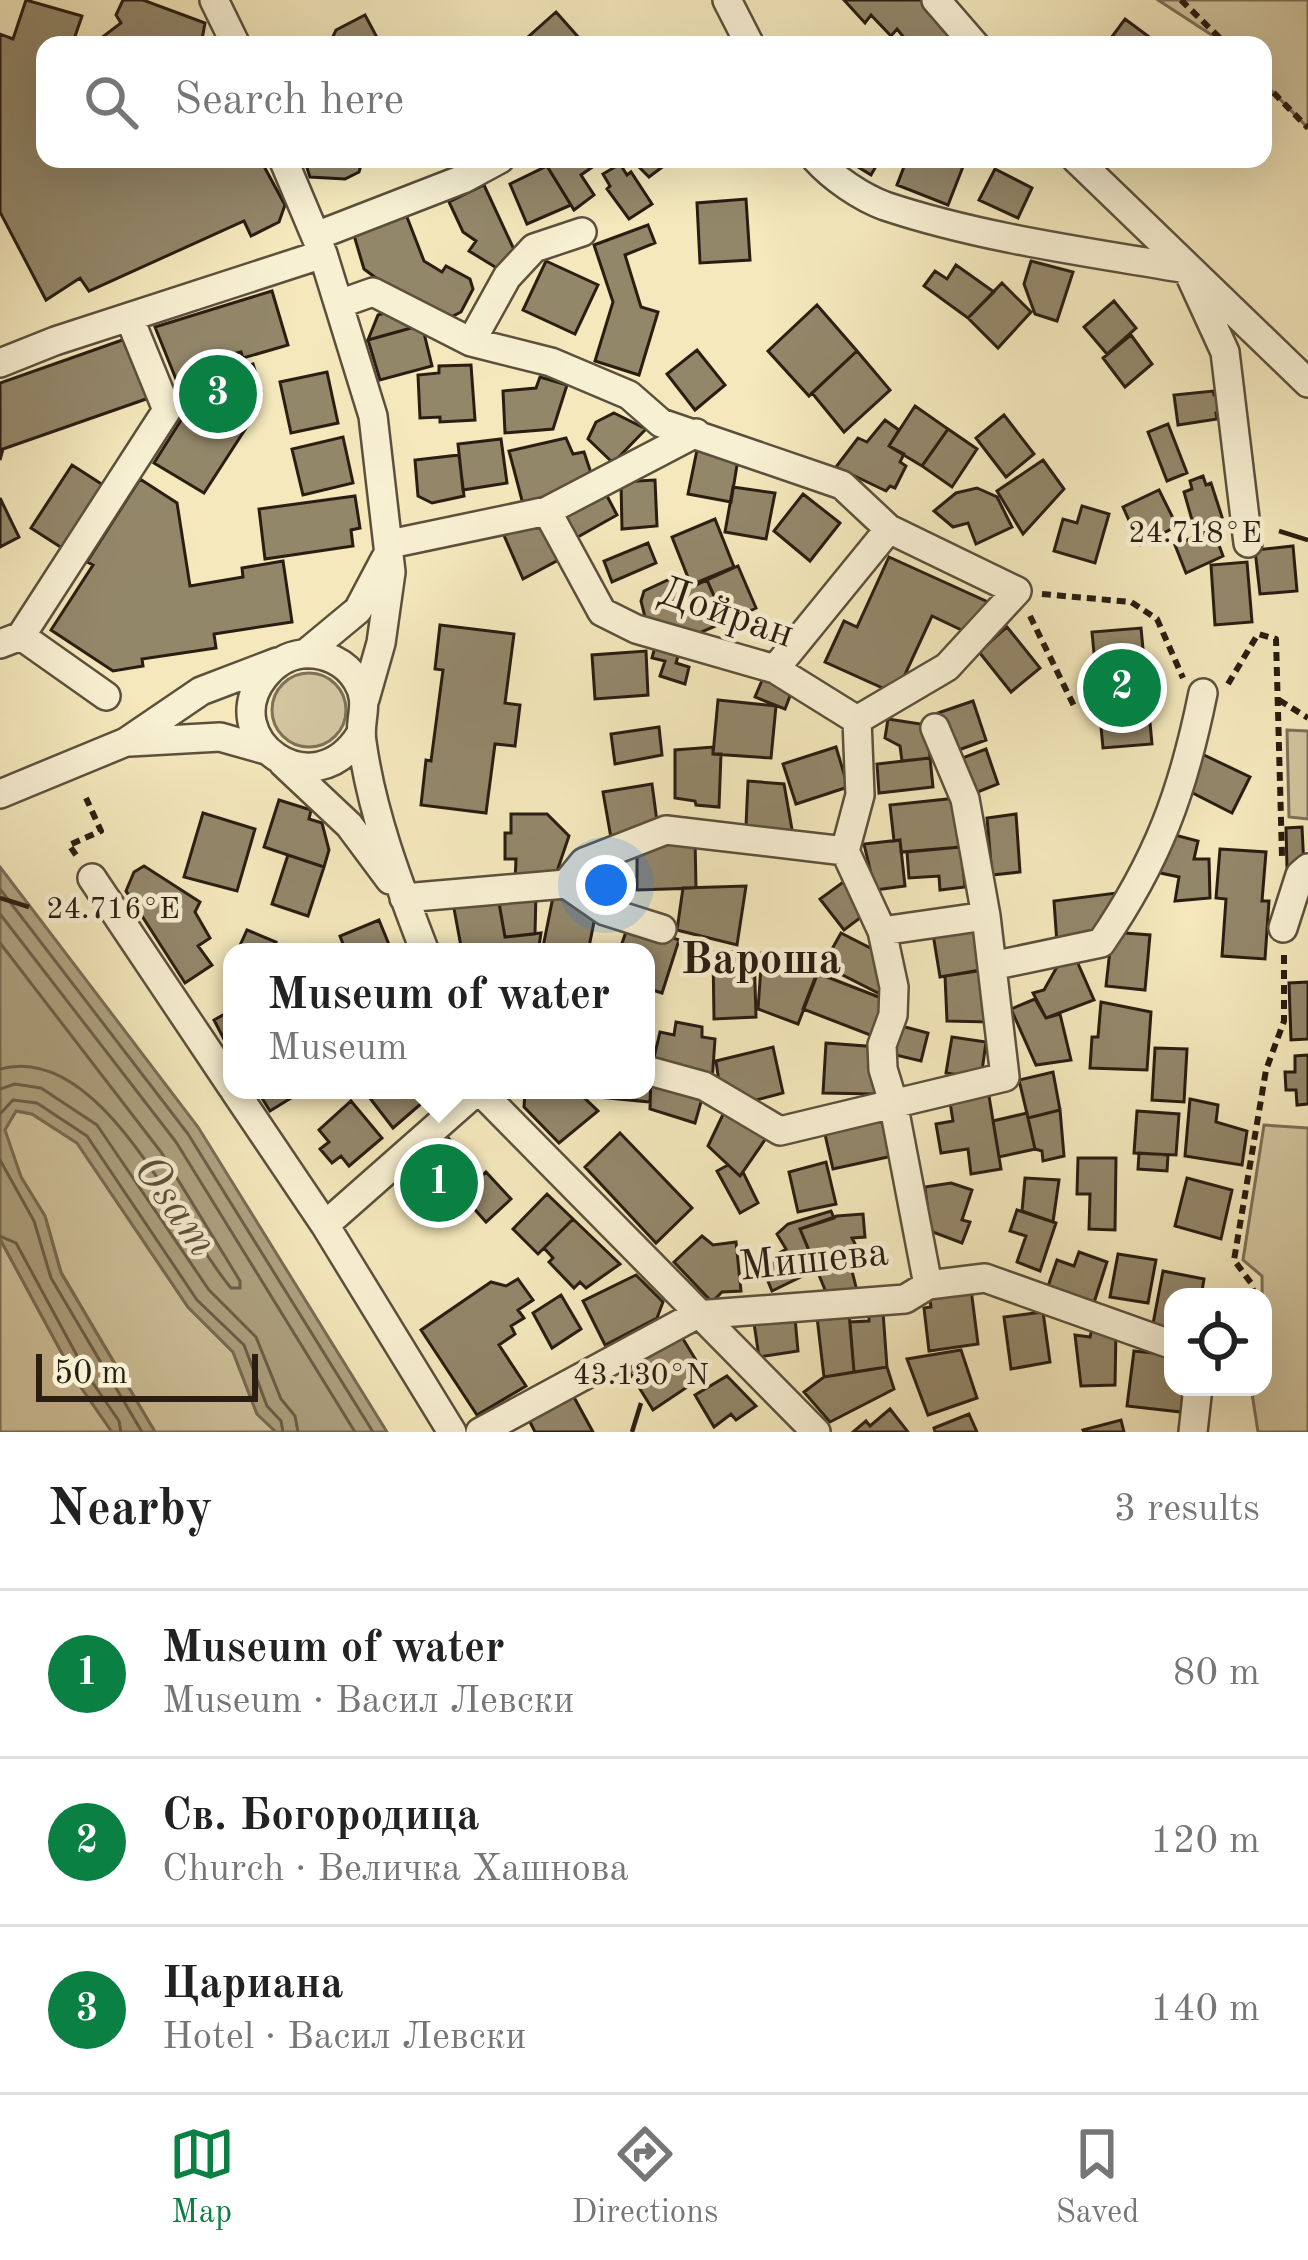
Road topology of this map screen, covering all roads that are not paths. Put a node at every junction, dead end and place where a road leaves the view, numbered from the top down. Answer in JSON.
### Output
{"nodes":[{"id":1,"x":214,"y":0,"type":"edge"},
{"id":2,"x":727,"y":0,"type":"edge"},
{"id":3,"x":936,"y":0,"type":"edge"},
{"id":4,"x":232,"y":36,"type":"edge"},
{"id":5,"x":745,"y":36,"type":"edge"},
{"id":6,"x":967,"y":36,"type":"edge"},
{"id":7,"x":288,"y":168,"type":"edge"},
{"id":8,"x":483,"y":168,"type":"edge"},
{"id":9,"x":824,"y":168,"type":"edge"},
{"id":10,"x":1085,"y":168,"type":"edge"},
{"id":11,"x":582,"y":232,"type":"dead end"},
{"id":12,"x":319,"y":245,"type":"junction"},
{"id":13,"x":1187,"y":269,"type":"junction"},
{"id":14,"x":339,"y":304,"type":"junction"},
{"id":15,"x":130,"y":317,"type":"junction"},
{"id":16,"x":471,"y":342,"type":"junction"},
{"id":17,"x":0,"y":363,"type":"edge"},
{"id":18,"x":1308,"y":383,"type":"edge"},
{"id":19,"x":696,"y":433,"type":"junction"},
{"id":20,"x":547,"y":511,"type":"junction"},
{"id":21,"x":889,"y":529,"type":"junction"},
{"id":22,"x":1248,"y":543,"type":"dead end"},
{"id":23,"x":390,"y":544,"type":"junction"},
{"id":24,"x":11,"y":640,"type":"edge"},
{"id":25,"x":293,"y":657,"type":"junction"},
{"id":26,"x":775,"y":669,"type":"junction"},
{"id":27,"x":1203,"y":694,"type":"road end"},
{"id":28,"x":106,"y":696,"type":"dead end"},
{"id":29,"x":365,"y":699,"type":"junction"},
{"id":30,"x":857,"y":720,"type":"junction"},
{"id":31,"x":935,"y":728,"type":"dead end"},
{"id":32,"x":360,"y":735,"type":"junction"},
{"id":33,"x":126,"y":742,"type":"junction"},
{"id":34,"x":273,"y":755,"type":"junction"},
{"id":35,"x":0,"y":794,"type":"edge"},
{"id":36,"x":844,"y":851,"type":"junction"},
{"id":37,"x":1295,"y":864,"type":"edge"},
{"id":38,"x":92,"y":878,"type":"dead end"},
{"id":39,"x":566,"y":884,"type":"junction"},
{"id":40,"x":404,"y":898,"type":"junction"},
{"id":41,"x":986,"y":916,"type":"junction"},
{"id":42,"x":662,"y":928,"type":"dead end"},
{"id":43,"x":1283,"y":928,"type":"road end"},
{"id":44,"x":883,"y":931,"type":"junction"},
{"id":45,"x":422,"y":943,"type":"edge"},
{"id":46,"x":992,"y":966,"type":"junction"},
{"id":47,"x":655,"y":1072,"type":"edge"},
{"id":48,"x":223,"y":1073,"type":"edge"},
{"id":49,"x":240,"y":1099,"type":"edge"},
{"id":50,"x":468,"y":1099,"type":"edge"},
{"id":51,"x":487,"y":1099,"type":"edge"},
{"id":52,"x":893,"y":1102,"type":"junction"},
{"id":53,"x":325,"y":1226,"type":"junction"},
{"id":54,"x":928,"y":1285,"type":"junction"},
{"id":55,"x":696,"y":1315,"type":"junction"},
{"id":56,"x":1164,"y":1342,"type":"edge"},
{"id":57,"x":1197,"y":1396,"type":"edge"},
{"id":58,"x":452,"y":1432,"type":"edge"},
{"id":59,"x":480,"y":1432,"type":"edge"},
{"id":60,"x":815,"y":1432,"type":"edge"},
{"id":61,"x":1192,"y":1432,"type":"edge"}],
"edges":[{"from":1,"to":4,"type":"street"},
{"from":2,"to":5,"type":"street"},
{"from":3,"to":6,"type":"street"},
{"from":7,"to":12,"type":"street"},
{"from":8,"to":12,"type":"street"},
{"from":9,"to":13,"type":"street"},
{"from":10,"to":13,"type":"street"},
{"from":11,"to":16,"type":"street"},
{"from":12,"to":14,"type":"street"},
{"from":12,"to":15,"type":"street"},
{"from":13,"to":18,"type":"street"},
{"from":13,"to":22,"type":"street"},
{"from":14,"to":16,"type":"street"},
{"from":14,"to":23,"type":"street"},
{"from":15,"to":17,"type":"street"},
{"from":15,"to":24,"type":"street"},
{"from":16,"to":19,"type":"street"},
{"from":19,"to":20,"type":"street"},
{"from":19,"to":21,"type":"street"},
{"from":20,"to":23,"type":"street"},
{"from":20,"to":26,"type":"street","name":"Дойран"},
{"from":21,"to":26,"type":"street"},
{"from":21,"to":30,"type":"street"},
{"from":23,"to":25,"type":"street"},
{"from":23,"to":29,"type":"street"},
{"from":24,"to":28,"type":"street"},
{"from":25,"to":29,"type":"street"},
{"from":25,"to":33,"type":"street"},
{"from":25,"to":34,"type":"street"},
{"from":26,"to":30,"type":"street","name":"Дойран"},
{"from":27,"to":46,"type":"street"},
{"from":29,"to":32,"type":"street"},
{"from":30,"to":36,"type":"street"},
{"from":31,"to":41,"type":"street"},
{"from":32,"to":34,"type":"street"},
{"from":32,"to":40,"type":"street"},
{"from":33,"to":34,"type":"street"},
{"from":33,"to":35,"type":"street"},
{"from":34,"to":40,"type":"street"},
{"from":36,"to":39,"type":"street"},
{"from":36,"to":44,"type":"street"},
{"from":37,"to":43,"type":"street"},
{"from":38,"to":48,"type":"street"},
{"from":39,"to":40,"type":"street"},
{"from":39,"to":42,"type":"street"},
{"from":40,"to":45,"type":"street"},
{"from":41,"to":44,"type":"street"},
{"from":41,"to":46,"type":"street"},
{"from":44,"to":52,"type":"street"},
{"from":46,"to":52,"type":"street"},
{"from":47,"to":52,"type":"street"},
{"from":49,"to":53,"type":"street"},
{"from":50,"to":53,"type":"street"},
{"from":51,"to":55,"type":"street"},
{"from":52,"to":54,"type":"street"},
{"from":53,"to":58,"type":"street"},
{"from":54,"to":55,"type":"street","name":"Мишева"},
{"from":54,"to":56,"type":"street","name":"Мишева"},
{"from":55,"to":59,"type":"street","name":"Мишева"},
{"from":55,"to":60,"type":"street"},
{"from":57,"to":61,"type":"street"}]}
